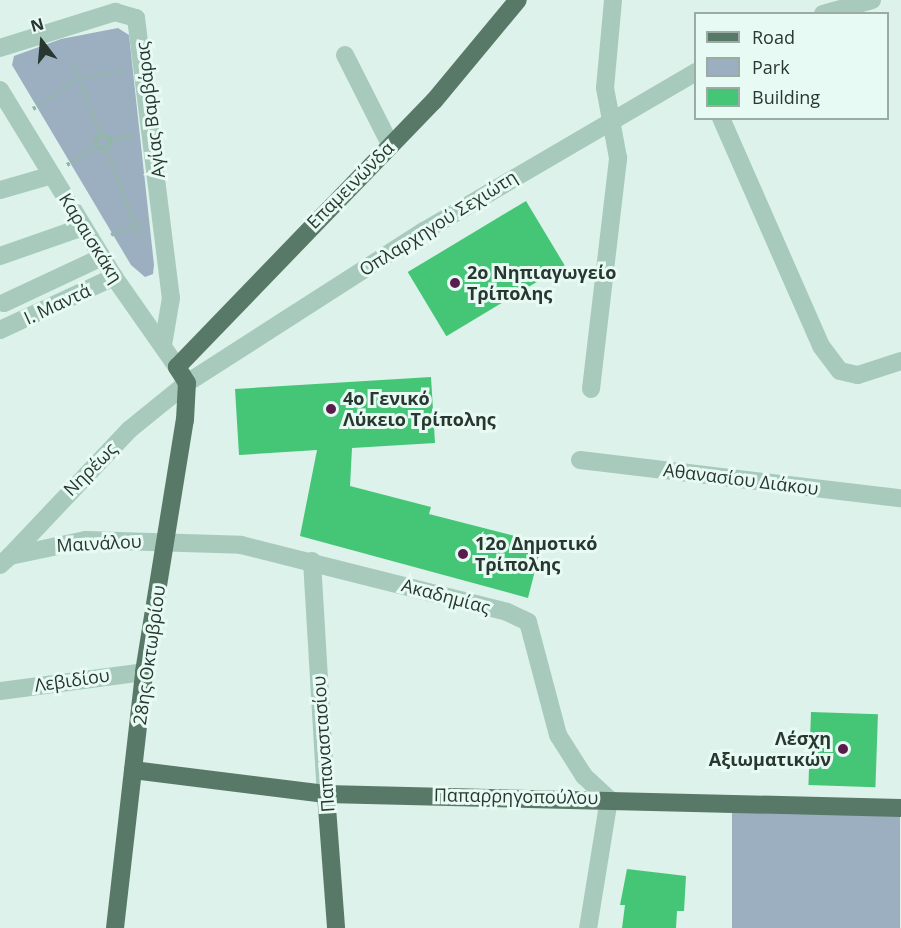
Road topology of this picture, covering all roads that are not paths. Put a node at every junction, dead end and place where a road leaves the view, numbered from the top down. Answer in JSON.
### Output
{"nodes":[{"id":1,"x":518,"y":0,"type":"edge"},
{"id":2,"x":613,"y":0,"type":"edge"},
{"id":3,"x":872,"y":0,"type":"edge"},
{"id":4,"x":830,"y":12,"type":"edge"},
{"id":5,"x":0,"y":48,"type":"edge"},
{"id":6,"x":345,"y":55,"type":"dead end"},
{"id":7,"x":694,"y":73,"type":"edge"},
{"id":8,"x":0,"y":90,"type":"edge"},
{"id":9,"x":610,"y":119,"type":"junction"},
{"id":10,"x":722,"y":120,"type":"edge"},
{"id":11,"x":390,"y":144,"type":"junction"},
{"id":12,"x":52,"y":175,"type":"junction"},
{"id":13,"x":0,"y":190,"type":"edge"},
{"id":14,"x":83,"y":227,"type":"junction"},
{"id":15,"x":98,"y":251,"type":"junction"},
{"id":16,"x":0,"y":256,"type":"edge"},
{"id":17,"x":114,"y":277,"type":"junction"},
{"id":18,"x":170,"y":291,"type":"junction"},
{"id":19,"x":4,"y":303,"type":"dead end"},
{"id":20,"x":146,"y":321,"type":"junction"},
{"id":21,"x":0,"y":330,"type":"edge"},
{"id":22,"x":163,"y":345,"type":"junction"},
{"id":23,"x":901,"y":361,"type":"edge"},
{"id":24,"x":177,"y":367,"type":"junction"},
{"id":25,"x":187,"y":383,"type":"junction"},
{"id":26,"x":591,"y":388,"type":"dead end"},
{"id":27,"x":580,"y":460,"type":"dead end"},
{"id":28,"x":901,"y":498,"type":"edge"},
{"id":29,"x":166,"y":541,"type":"junction"},
{"id":30,"x":3,"y":558,"type":"edge"},
{"id":31,"x":312,"y":561,"type":"junction"},
{"id":32,"x":144,"y":672,"type":"junction"},
{"id":33,"x":0,"y":691,"type":"edge"},
{"id":34,"x":133,"y":770,"type":"junction"},
{"id":35,"x":326,"y":794,"type":"junction"},
{"id":36,"x":609,"y":799,"type":"junction"},
{"id":37,"x":901,"y":808,"type":"edge"},
{"id":38,"x":115,"y":928,"type":"edge"},
{"id":39,"x":336,"y":928,"type":"edge"},
{"id":40,"x":588,"y":928,"type":"edge"}],
"edges":[{"from":1,"to":11,"type":"main road","name":"Επαμεινώνδα"},
{"from":2,"to":9,"type":"street"},
{"from":3,"to":4,"type":"street"},
{"from":5,"to":18,"type":"street","name":"Αγίας Βαρβάρας"},
{"from":6,"to":11,"type":"street"},
{"from":7,"to":9,"type":"street","name":"Οπλαρχηγού Σεχιώτη"},
{"from":8,"to":12,"type":"street","name":"Καραισκάκη"},
{"from":9,"to":25,"type":"street","name":"Οπλαρχηγού Σεχιώτη"},
{"from":9,"to":26,"type":"street"},
{"from":10,"to":23,"type":"street"},
{"from":11,"to":24,"type":"main road","name":"Επαμεινώνδα"},
{"from":12,"to":13,"type":"street"},
{"from":12,"to":14,"type":"street","name":"Καραισκάκη"},
{"from":14,"to":15,"type":"street","name":"Καραισκάκη"},
{"from":14,"to":16,"type":"street"},
{"from":15,"to":17,"type":"street","name":"Καραισκάκη"},
{"from":15,"to":19,"type":"street"},
{"from":17,"to":20,"type":"street","name":"Καραισκάκη"},
{"from":17,"to":21,"type":"street","name":"Ι. Μαντά"},
{"from":18,"to":20,"type":"street"},
{"from":18,"to":22,"type":"street","name":"Αγίας Βαρβάρας"},
{"from":20,"to":22,"type":"street","name":"Καραισκάκη"},
{"from":22,"to":24,"type":"street","name":"Καραισκάκη"},
{"from":24,"to":25,"type":"main road","name":"Καραισκάκη"},
{"from":25,"to":29,"type":"main road","name":"28ης Οκτωβρίου"},
{"from":25,"to":30,"type":"street","name":"Νηρέως"},
{"from":27,"to":28,"type":"street","name":"Αθανασίου Διάκου"},
{"from":29,"to":30,"type":"street","name":"Μαινάλου"},
{"from":29,"to":31,"type":"street","name":"Ακαδημίας"},
{"from":29,"to":32,"type":"main road","name":"28ης Οκτωβρίου"},
{"from":31,"to":35,"type":"street","name":"Παπαναστασίου"},
{"from":31,"to":36,"type":"street","name":"Ακαδημίας"},
{"from":32,"to":33,"type":"street","name":"Λεβιδίου"},
{"from":32,"to":34,"type":"main road","name":"28ης Οκτωβρίου"},
{"from":34,"to":35,"type":"main road","name":"Παπαρρηγοπούλου"},
{"from":34,"to":38,"type":"main road","name":"28ης Οκτωβρίου"},
{"from":35,"to":36,"type":"main road","name":"Παπαρρηγοπούλου"},
{"from":35,"to":39,"type":"main road","name":"Παπαναστασίου"},
{"from":36,"to":37,"type":"main road","name":"Παπαρρηγοπούλου"},
{"from":36,"to":40,"type":"street"}]}
